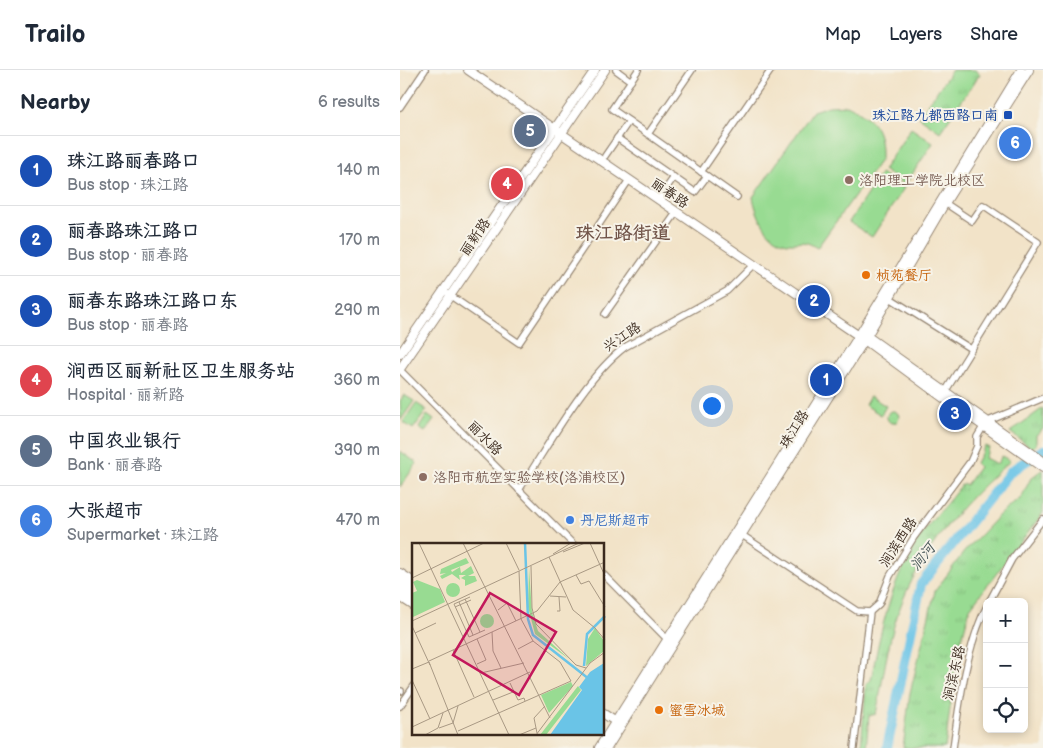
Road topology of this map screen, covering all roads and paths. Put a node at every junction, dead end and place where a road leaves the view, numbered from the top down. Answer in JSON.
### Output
{"nodes":[{"id":1,"x":425,"y":70,"type":"edge"},
{"id":2,"x":468,"y":70,"type":"edge"},
{"id":3,"x":595,"y":70,"type":"edge"},
{"id":4,"x":605,"y":70,"type":"edge"},
{"id":5,"x":616,"y":70,"type":"edge"},
{"id":6,"x":638,"y":70,"type":"edge"},
{"id":7,"x":692,"y":70,"type":"edge"},
{"id":8,"x":770,"y":70,"type":"edge"},
{"id":9,"x":1021,"y":70,"type":"edge"},
{"id":10,"x":1029,"y":70,"type":"edge"},
{"id":11,"x":631,"y":81,"type":"junction"},
{"id":12,"x":400,"y":107,"type":"edge"},
{"id":13,"x":630,"y":121,"type":"junction"},
{"id":14,"x":558,"y":132,"type":"junction"},
{"id":15,"x":648,"y":134,"type":"junction"},
{"id":16,"x":617,"y":138,"type":"junction"},
{"id":17,"x":605,"y":156,"type":"dead end"},
{"id":18,"x":704,"y":174,"type":"junction"},
{"id":19,"x":674,"y":177,"type":"junction"},
{"id":20,"x":629,"y":180,"type":"junction"},
{"id":21,"x":737,"y":197,"type":"dead end"},
{"id":22,"x":658,"y":200,"type":"junction"},
{"id":23,"x":945,"y":203,"type":"junction"},
{"id":24,"x":676,"y":213,"type":"junction"},
{"id":25,"x":753,"y":265,"type":"junction"},
{"id":26,"x":447,"y":293,"type":"junction"},
{"id":27,"x":890,"y":298,"type":"junction"},
{"id":28,"x":605,"y":314,"type":"dead end"},
{"id":29,"x":863,"y":338,"type":"junction"},
{"id":30,"x":972,"y":350,"type":"junction"},
{"id":31,"x":400,"y":354,"type":"edge"},
{"id":32,"x":400,"y":370,"type":"edge"},
{"id":33,"x":945,"y":392,"type":"junction"},
{"id":34,"x":1043,"y":398,"type":"edge"},
{"id":35,"x":985,"y":424,"type":"junction"},
{"id":36,"x":1043,"y":461,"type":"edge"},
{"id":37,"x":1043,"y":468,"type":"edge"},
{"id":38,"x":519,"y":490,"type":"junction"},
{"id":39,"x":1043,"y":519,"type":"edge"},
{"id":40,"x":742,"y":535,"type":"junction"},
{"id":41,"x":572,"y":543,"type":"edge"},
{"id":42,"x":400,"y":573,"type":"edge"},
{"id":43,"x":605,"y":576,"type":"edge"},
{"id":44,"x":400,"y":579,"type":"edge"},
{"id":45,"x":412,"y":581,"type":"edge"},
{"id":46,"x":412,"y":587,"type":"edge"},
{"id":47,"x":400,"y":588,"type":"edge"},
{"id":48,"x":400,"y":597,"type":"edge"},
{"id":49,"x":412,"y":597,"type":"edge"},
{"id":50,"x":991,"y":598,"type":"edge"},
{"id":51,"x":412,"y":605,"type":"edge"},
{"id":52,"x":870,"y":612,"type":"junction"},
{"id":53,"x":983,"y":613,"type":"edge"},
{"id":54,"x":670,"y":642,"type":"junction"},
{"id":55,"x":412,"y":689,"type":"edge"},
{"id":56,"x":400,"y":706,"type":"edge"},
{"id":57,"x":605,"y":715,"type":"edge"},
{"id":58,"x":619,"y":724,"type":"junction"},
{"id":59,"x":610,"y":730,"type":"edge"},
{"id":60,"x":599,"y":748,"type":"edge"},
{"id":61,"x":607,"y":748,"type":"edge"},
{"id":62,"x":854,"y":748,"type":"edge"},
{"id":63,"x":953,"y":748,"type":"edge"}],
"edges":[{"from":1,"to":12,"type":"street"},
{"from":2,"to":14,"type":"main road","name":"丽春路"},
{"from":3,"to":14,"type":"main road","name":"丽新路"},
{"from":4,"to":14,"type":"main road","name":"丽新路"},
{"from":5,"to":11,"type":"street"},
{"from":6,"to":11,"type":"street"},
{"from":7,"to":15,"type":"street"},
{"from":8,"to":18,"type":"street"},
{"from":9,"to":29,"type":"main road","name":"珠江路"},
{"from":10,"to":23,"type":"main road","name":"珠江路"},
{"from":11,"to":13,"type":"street"},
{"from":13,"to":15,"type":"street"},
{"from":13,"to":16,"type":"street"},
{"from":14,"to":20,"type":"main road","name":"丽春路"},
{"from":14,"to":26,"type":"main road","name":"丽新路"},
{"from":15,"to":18,"type":"street"},
{"from":16,"to":17,"type":"street"},
{"from":16,"to":19,"type":"street"},
{"from":18,"to":19,"type":"street"},
{"from":18,"to":21,"type":"street"},
{"from":19,"to":22,"type":"street"},
{"from":20,"to":22,"type":"main road","name":"丽春路"},
{"from":20,"to":26,"type":"street"},
{"from":22,"to":24,"type":"main road","name":"丽春路"},
{"from":23,"to":27,"type":"main road","name":"珠江路"},
{"from":23,"to":30,"type":"street"},
{"from":24,"to":25,"type":"main road","name":"丽春路"},
{"from":24,"to":28,"type":"street"},
{"from":25,"to":29,"type":"main road","name":"丽春路"},
{"from":25,"to":38,"type":"street","name":"兴江路"},
{"from":26,"to":31,"type":"main road","name":"丽新路"},
{"from":26,"to":32,"type":"main road","name":"丽新路"},
{"from":27,"to":29,"type":"main road","name":"珠江路"},
{"from":27,"to":30,"type":"street"},
{"from":29,"to":33,"type":"main road","name":"丽春路"},
{"from":29,"to":35,"type":"main road","name":"丽春路"},
{"from":29,"to":40,"type":"main road","name":"珠江路"},
{"from":29,"to":54,"type":"main road","name":"珠江路"},
{"from":30,"to":33,"type":"street"},
{"from":32,"to":38,"type":"street","name":"丽水路"},
{"from":33,"to":35,"type":"main road","name":"丽春路"},
{"from":34,"to":35,"type":"street"},
{"from":35,"to":36,"type":"main road","name":"丽春路"},
{"from":35,"to":37,"type":"main road","name":"丽春路"},
{"from":35,"to":52,"type":"street","name":"涧滨西路"},
{"from":38,"to":41,"type":"street","name":"丽水路"},
{"from":39,"to":50,"type":"street"},
{"from":40,"to":52,"type":"street"},
{"from":40,"to":54,"type":"main road","name":"珠江路"},
{"from":42,"to":45,"type":"main road"},
{"from":43,"to":54,"type":"street"},
{"from":44,"to":46,"type":"main road"},
{"from":47,"to":49,"type":"main road"},
{"from":48,"to":51,"type":"main road"},
{"from":52,"to":62,"type":"street","name":"涧滨西路"},
{"from":53,"to":63,"type":"street","name":"涧滨东路"},
{"from":54,"to":58,"type":"main road","name":"珠江路"},
{"from":55,"to":56,"type":"street"},
{"from":57,"to":58,"type":"main road"},
{"from":58,"to":59,"type":"main road","name":"珠江路"},
{"from":59,"to":60,"type":"main road","name":"珠江路"},
{"from":59,"to":61,"type":"main road","name":"珠江路"}]}
